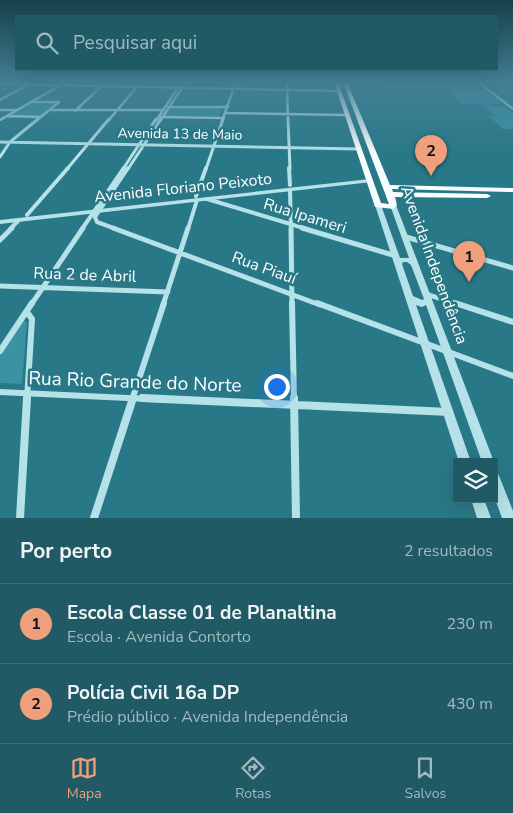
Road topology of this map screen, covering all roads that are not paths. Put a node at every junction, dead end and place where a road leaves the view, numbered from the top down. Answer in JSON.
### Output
{"nodes":[{"id":1,"x":24,"y":106,"type":"edge"},
{"id":2,"x":55,"y":106,"type":"edge"},
{"id":3,"x":80,"y":106,"type":"edge"},
{"id":4,"x":119,"y":106,"type":"edge"},
{"id":5,"x":167,"y":106,"type":"edge"},
{"id":6,"x":288,"y":106,"type":"edge"},
{"id":7,"x":344,"y":106,"type":"edge"},
{"id":8,"x":352,"y":106,"type":"edge"},
{"id":9,"x":228,"y":107,"type":"joint"},
{"id":10,"x":165,"y":109,"type":"junction"},
{"id":11,"x":0,"y":110,"type":"edge"},
{"id":12,"x":18,"y":110,"type":"junction"},
{"id":13,"x":50,"y":111,"type":"junction"},
{"id":14,"x":75,"y":111,"type":"junction"},
{"id":15,"x":115,"y":111,"type":"junction"},
{"id":16,"x":226,"y":113,"type":"junction"},
{"id":17,"x":288,"y":114,"type":"junction"},
{"id":18,"x":347,"y":115,"type":"junction"},
{"id":19,"x":6,"y":116,"type":"junction"},
{"id":20,"x":42,"y":117,"type":"junction"},
{"id":21,"x":160,"y":117,"type":"junction"},
{"id":22,"x":224,"y":118,"type":"junction"},
{"id":23,"x":0,"y":120,"type":"edge"},
{"id":24,"x":351,"y":126,"type":"junction"},
{"id":25,"x":362,"y":127,"type":"junction"},
{"id":26,"x":0,"y":142,"type":"edge"},
{"id":27,"x":10,"y":142,"type":"junction"},
{"id":28,"x":88,"y":144,"type":"junction"},
{"id":29,"x":138,"y":144,"type":"junction"},
{"id":30,"x":144,"y":145,"type":"junction"},
{"id":31,"x":215,"y":146,"type":"junction"},
{"id":32,"x":288,"y":148,"type":"junction"},
{"id":33,"x":359,"y":149,"type":"junction"},
{"id":34,"x":0,"y":157,"type":"edge"},
{"id":35,"x":376,"y":161,"type":"junction"},
{"id":36,"x":379,"y":169,"type":"junction"},
{"id":37,"x":367,"y":172,"type":"junction"},
{"id":38,"x":290,"y":188,"type":"junction"},
{"id":39,"x":513,"y":190,"type":"edge"},
{"id":40,"x":389,"y":191,"type":"junction"},
{"id":41,"x":242,"y":193,"type":"junction"},
{"id":42,"x":495,"y":193,"type":"junction"},
{"id":43,"x":513,"y":197,"type":"edge"},
{"id":44,"x":197,"y":198,"type":"junction"},
{"id":45,"x":207,"y":199,"type":"junction"},
{"id":46,"x":378,"y":205,"type":"junction"},
{"id":47,"x":393,"y":205,"type":"junction"},
{"id":48,"x":97,"y":211,"type":"junction"},
{"id":49,"x":27,"y":215,"type":"junction"},
{"id":50,"x":382,"y":215,"type":"junction"},
{"id":51,"x":398,"y":216,"type":"junction"},
{"id":52,"x":0,"y":218,"type":"edge"},
{"id":53,"x":18,"y":220,"type":"junction"},
{"id":54,"x":0,"y":222,"type":"edge"},
{"id":55,"x":290,"y":224,"type":"junction"},
{"id":56,"x":406,"y":237,"type":"junction"},
{"id":57,"x":0,"y":240,"type":"edge"},
{"id":58,"x":181,"y":252,"type":"junction"},
{"id":59,"x":397,"y":260,"type":"junction"},
{"id":60,"x":416,"y":265,"type":"junction"},
{"id":61,"x":513,"y":268,"type":"edge"},
{"id":62,"x":0,"y":286,"type":"edge"},
{"id":63,"x":42,"y":288,"type":"junction"},
{"id":64,"x":168,"y":292,"type":"junction"},
{"id":65,"x":291,"y":292,"type":"junction"},
{"id":66,"x":427,"y":297,"type":"junction"},
{"id":67,"x":410,"y":298,"type":"junction"},
{"id":68,"x":27,"y":312,"type":"junction"},
{"id":69,"x":513,"y":322,"type":"edge"},
{"id":70,"x":425,"y":344,"type":"junction"},
{"id":71,"x":445,"y":350,"type":"junction"},
{"id":72,"x":0,"y":351,"type":"edge"},
{"id":73,"x":513,"y":376,"type":"edge"},
{"id":74,"x":0,"y":392,"type":"edge"},
{"id":75,"x":29,"y":394,"type":"junction"},
{"id":76,"x":134,"y":398,"type":"junction"},
{"id":77,"x":292,"y":404,"type":"junction"},
{"id":78,"x":449,"y":412,"type":"junction"},
{"id":79,"x":464,"y":458,"type":"edge"},
{"id":80,"x":486,"y":458,"type":"edge"},
{"id":81,"x":498,"y":489,"type":"edge"},
{"id":82,"x":479,"y":503,"type":"edge"},
{"id":83,"x":20,"y":518,"type":"edge"},
{"id":84,"x":94,"y":518,"type":"edge"},
{"id":85,"x":296,"y":518,"type":"edge"},
{"id":86,"x":484,"y":518,"type":"edge"},
{"id":87,"x":509,"y":518,"type":"edge"}],
"edges":[{"from":1,"to":12,"type":"street"},
{"from":2,"to":13,"type":"street"},
{"from":3,"to":14,"type":"street"},
{"from":4,"to":15,"type":"street"},
{"from":5,"to":10,"type":"street"},
{"from":6,"to":17,"type":"street"},
{"from":7,"to":18,"type":"main road","name":"Avenida Independência"},
{"from":8,"to":25,"type":"main road","name":"Avenida Independência"},
{"from":9,"to":10,"type":"street"},
{"from":9,"to":16,"type":"street"},
{"from":10,"to":15,"type":"street"},
{"from":10,"to":21,"type":"street"},
{"from":11,"to":12,"type":"street"},
{"from":12,"to":19,"type":"street"},
{"from":13,"to":14,"type":"street"},
{"from":13,"to":20,"type":"street"},
{"from":14,"to":15,"type":"street"},
{"from":15,"to":28,"type":"street"},
{"from":16,"to":17,"type":"street"},
{"from":16,"to":22,"type":"street"},
{"from":17,"to":18,"type":"street"},
{"from":17,"to":32,"type":"street"},
{"from":18,"to":24,"type":"main road","name":"Avenida Independência"},
{"from":19,"to":20,"type":"street"},
{"from":19,"to":23,"type":"street"},
{"from":20,"to":27,"type":"street"},
{"from":21,"to":22,"type":"street"},
{"from":21,"to":29,"type":"street"},
{"from":21,"to":30,"type":"street"},
{"from":22,"to":31,"type":"street"},
{"from":24,"to":25,"type":"main road"},
{"from":24,"to":33,"type":"main road","name":"Avenida Independência"},
{"from":25,"to":35,"type":"main road","name":"Avenida Independência"},
{"from":26,"to":27,"type":"street","name":"Avenida 13 de Maio"},
{"from":27,"to":28,"type":"street","name":"Avenida 13 de Maio"},
{"from":27,"to":34,"type":"street"},
{"from":28,"to":29,"type":"street","name":"Avenida 13 de Maio"},
{"from":28,"to":49,"type":"street"},
{"from":29,"to":30,"type":"street","name":"Avenida 13 de Maio"},
{"from":29,"to":48,"type":"street"},
{"from":30,"to":31,"type":"street","name":"Avenida 13 de Maio"},
{"from":30,"to":48,"type":"street"},
{"from":31,"to":32,"type":"street","name":"Avenida 13 de Maio"},
{"from":31,"to":44,"type":"street"},
{"from":32,"to":33,"type":"street","name":"Avenida 13 de Maio"},
{"from":32,"to":38,"type":"street"},
{"from":33,"to":37,"type":"main road","name":"Avenida Independência"},
{"from":35,"to":36,"type":"main road","name":"Avenida Independência"},
{"from":35,"to":37,"type":"main road"},
{"from":36,"to":37,"type":"main road"},
{"from":36,"to":40,"type":"main road","name":"Avenida Independência"},
{"from":37,"to":38,"type":"street","name":"Avenida Floriano Peixoto"},
{"from":37,"to":46,"type":"main road","name":"Avenida Independência"},
{"from":38,"to":41,"type":"street","name":"Avenida Floriano Peixoto"},
{"from":38,"to":55,"type":"street"},
{"from":39,"to":42,"type":"main road"},
{"from":40,"to":42,"type":"main road"},
{"from":40,"to":47,"type":"main road","name":"Avenida Independência"},
{"from":41,"to":44,"type":"street","name":"Avenida Floriano Peixoto"},
{"from":41,"to":45,"type":"street","name":"Avenida Floriano Peixoto"},
{"from":42,"to":43,"type":"main road"},
{"from":44,"to":45,"type":"street","name":"Avenida Floriano Peixoto"},
{"from":44,"to":48,"type":"street","name":"Avenida Floriano Peixoto"},
{"from":44,"to":58,"type":"street"},
{"from":45,"to":55,"type":"street","name":"Rua Ipameri"},
{"from":46,"to":47,"type":"main road"},
{"from":46,"to":50,"type":"street","name":"Avenida Independência"},
{"from":47,"to":51,"type":"street","name":"Avenida Independência"},
{"from":48,"to":49,"type":"street","name":"Avenida Floriano Peixoto"},
{"from":48,"to":53,"type":"street","name":"Avenida Floriano Peixoto"},
{"from":48,"to":58,"type":"street","name":"Rua Piauí"},
{"from":48,"to":63,"type":"street"},
{"from":49,"to":52,"type":"street","name":"Avenida Floriano Peixoto"},
{"from":50,"to":51,"type":"street"},
{"from":50,"to":59,"type":"street","name":"Avenida Independência"},
{"from":51,"to":56,"type":"street","name":"Avenida Independência"},
{"from":53,"to":54,"type":"street","name":"Avenida Floriano Peixoto"},
{"from":53,"to":57,"type":"street"},
{"from":55,"to":59,"type":"street","name":"Rua Ipameri"},
{"from":55,"to":65,"type":"street"},
{"from":56,"to":60,"type":"street","name":"Avenida Independência"},
{"from":56,"to":61,"type":"street"},
{"from":58,"to":64,"type":"street"},
{"from":58,"to":65,"type":"street","name":"Rua Piauí"},
{"from":59,"to":60,"type":"street"},
{"from":59,"to":67,"type":"street","name":"Avenida Independência"},
{"from":60,"to":66,"type":"street","name":"Avenida Independência"},
{"from":62,"to":63,"type":"street","name":"Rua 2 de Abril"},
{"from":63,"to":64,"type":"street","name":"Rua 2 de Abril"},
{"from":63,"to":68,"type":"street"},
{"from":64,"to":76,"type":"street"},
{"from":65,"to":70,"type":"street","name":"Rua Piauí"},
{"from":65,"to":77,"type":"street"},
{"from":66,"to":67,"type":"street"},
{"from":66,"to":69,"type":"street"},
{"from":66,"to":71,"type":"street","name":"Avenida Independência"},
{"from":67,"to":70,"type":"street","name":"Avenida Independência"},
{"from":68,"to":72,"type":"street"},
{"from":68,"to":75,"type":"street"},
{"from":70,"to":71,"type":"street","name":"Rua Piauí"},
{"from":70,"to":78,"type":"street","name":"Avenida Independência"},
{"from":71,"to":73,"type":"street"},
{"from":71,"to":80,"type":"street","name":"Avenida Independência"},
{"from":74,"to":75,"type":"street","name":"Rua Rio Grande do Norte"},
{"from":75,"to":76,"type":"street","name":"Rua Rio Grande do Norte"},
{"from":75,"to":83,"type":"street"},
{"from":76,"to":77,"type":"street","name":"Rua Rio Grande do Norte"},
{"from":76,"to":84,"type":"street"},
{"from":77,"to":78,"type":"street","name":"Rua Rio Grande do Norte"},
{"from":77,"to":85,"type":"street"},
{"from":78,"to":79,"type":"street","name":"Avenida Independência"},
{"from":81,"to":87,"type":"street"},
{"from":82,"to":86,"type":"street"}]}
